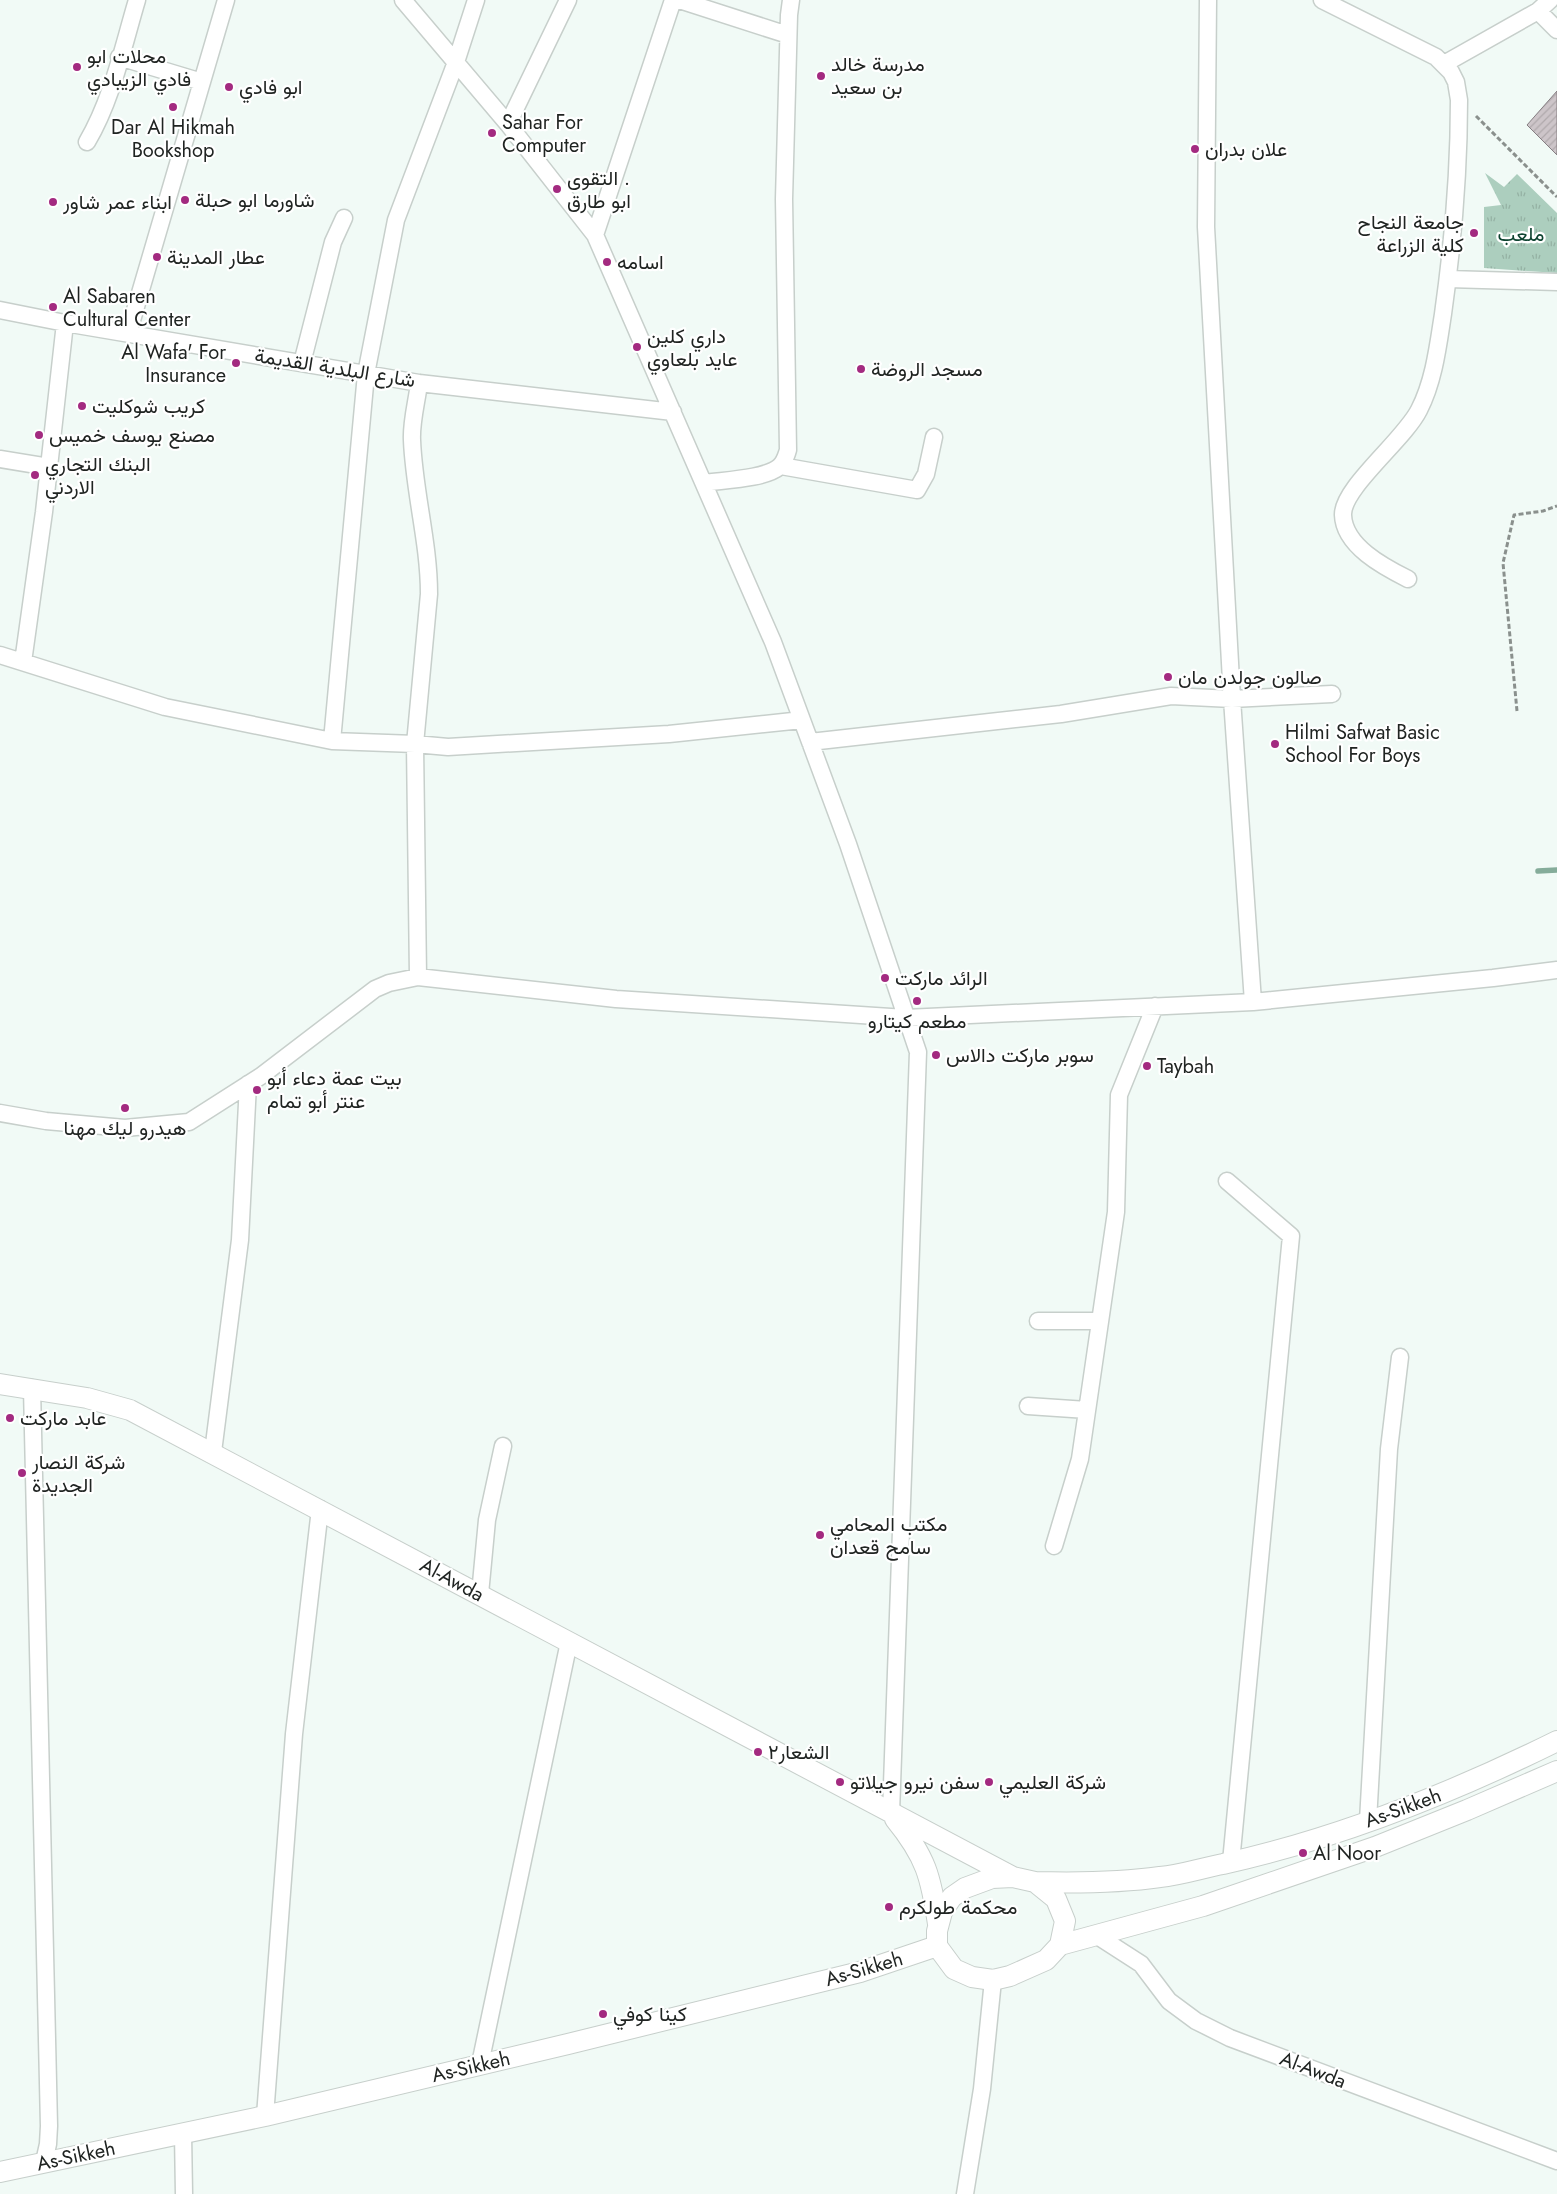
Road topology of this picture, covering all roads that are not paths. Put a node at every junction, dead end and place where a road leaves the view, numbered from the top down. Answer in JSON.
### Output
{"nodes":[{"id":1,"x":137,"y":0,"type":"edge"},
{"id":2,"x":226,"y":0,"type":"edge"},
{"id":3,"x":476,"y":0,"type":"edge"},
{"id":4,"x":568,"y":0,"type":"edge"},
{"id":5,"x":673,"y":0,"type":"edge"},
{"id":6,"x":679,"y":0,"type":"edge"},
{"id":7,"x":791,"y":0,"type":"edge"},
{"id":8,"x":1208,"y":0,"type":"edge"},
{"id":9,"x":1322,"y":0,"type":"edge"},
{"id":10,"x":409,"y":3,"type":"edge"},
{"id":11,"x":1544,"y":5,"type":"edge"},
{"id":12,"x":1557,"y":30,"type":"edge"},
{"id":13,"x":788,"y":35,"type":"junction"},
{"id":14,"x":120,"y":57,"type":"junction"},
{"id":15,"x":456,"y":62,"type":"junction"},
{"id":16,"x":1444,"y":64,"type":"junction"},
{"id":17,"x":202,"y":82,"type":"junction"},
{"id":18,"x":508,"y":124,"type":"junction"},
{"id":19,"x":87,"y":142,"type":"dead end"},
{"id":20,"x":344,"y":218,"type":"dead end"},
{"id":21,"x":595,"y":235,"type":"junction"},
{"id":22,"x":1448,"y":279,"type":"junction"},
{"id":23,"x":1557,"y":282,"type":"edge"},
{"id":24,"x":0,"y":310,"type":"edge"},
{"id":25,"x":65,"y":323,"type":"junction"},
{"id":26,"x":128,"y":334,"type":"junction"},
{"id":27,"x":302,"y":363,"type":"junction"},
{"id":28,"x":366,"y":374,"type":"junction"},
{"id":29,"x":419,"y":383,"type":"junction"},
{"id":30,"x":672,"y":412,"type":"junction"},
{"id":31,"x":934,"y":437,"type":"dead end"},
{"id":32,"x":0,"y":458,"type":"edge"},
{"id":33,"x":49,"y":466,"type":"junction"},
{"id":34,"x":781,"y":466,"type":"junction"},
{"id":35,"x":704,"y":483,"type":"junction"},
{"id":36,"x":1408,"y":579,"type":"dead end"},
{"id":37,"x":0,"y":655,"type":"edge"},
{"id":38,"x":23,"y":662,"type":"junction"},
{"id":39,"x":1332,"y":694,"type":"dead end"},
{"id":40,"x":1232,"y":699,"type":"junction"},
{"id":41,"x":802,"y":720,"type":"junction"},
{"id":42,"x":332,"y":741,"type":"junction"},
{"id":43,"x":810,"y":742,"type":"junction"},
{"id":44,"x":415,"y":744,"type":"junction"},
{"id":45,"x":1557,"y":970,"type":"edge"},
{"id":46,"x":418,"y":977,"type":"junction"},
{"id":47,"x":1252,"y":1002,"type":"junction"},
{"id":48,"x":1155,"y":1006,"type":"junction"},
{"id":49,"x":906,"y":1018,"type":"junction"},
{"id":50,"x":248,"y":1084,"type":"junction"},
{"id":51,"x":0,"y":1113,"type":"edge"},
{"id":52,"x":1227,"y":1181,"type":"dead end"},
{"id":53,"x":1038,"y":1321,"type":"dead end"},
{"id":54,"x":1100,"y":1321,"type":"junction"},
{"id":55,"x":1400,"y":1357,"type":"dead end"},
{"id":56,"x":0,"y":1384,"type":"edge"},
{"id":57,"x":32,"y":1388,"type":"junction"},
{"id":58,"x":1028,"y":1406,"type":"dead end"},
{"id":59,"x":1087,"y":1410,"type":"junction"},
{"id":60,"x":503,"y":1446,"type":"dead end"},
{"id":61,"x":213,"y":1452,"type":"junction"},
{"id":62,"x":320,"y":1509,"type":"junction"},
{"id":63,"x":1054,"y":1546,"type":"dead end"},
{"id":64,"x":480,"y":1594,"type":"junction"},
{"id":65,"x":569,"y":1642,"type":"junction"},
{"id":66,"x":1557,"y":1741,"type":"edge"},
{"id":67,"x":1557,"y":1771,"type":"edge"},
{"id":68,"x":891,"y":1813,"type":"junction"},
{"id":69,"x":1368,"y":1821,"type":"junction"},
{"id":70,"x":1231,"y":1862,"type":"junction"},
{"id":71,"x":1013,"y":1877,"type":"junction"},
{"id":72,"x":1035,"y":1882,"type":"junction"},
{"id":73,"x":938,"y":1925,"type":"junction"},
{"id":74,"x":1096,"y":1935,"type":"junction"},
{"id":75,"x":1060,"y":1945,"type":"junction"},
{"id":76,"x":937,"y":1946,"type":"junction"},
{"id":77,"x":993,"y":1980,"type":"junction"},
{"id":78,"x":480,"y":2064,"type":"junction"},
{"id":79,"x":264,"y":2116,"type":"junction"},
{"id":80,"x":183,"y":2133,"type":"junction"},
{"id":81,"x":1557,"y":2161,"type":"edge"},
{"id":82,"x":44,"y":2162,"type":"junction"},
{"id":83,"x":0,"y":2172,"type":"edge"},
{"id":84,"x":184,"y":2194,"type":"edge"},
{"id":85,"x":966,"y":2194,"type":"edge"}],
"edges":[{"from":1,"to":14,"type":"street"},
{"from":2,"to":17,"type":"street"},
{"from":3,"to":15,"type":"street"},
{"from":4,"to":18,"type":"street"},
{"from":5,"to":21,"type":"street"},
{"from":6,"to":13,"type":"street"},
{"from":7,"to":13,"type":"street"},
{"from":8,"to":40,"type":"street"},
{"from":9,"to":16,"type":"street"},
{"from":10,"to":15,"type":"street"},
{"from":11,"to":12,"type":"street"},
{"from":11,"to":16,"type":"street"},
{"from":13,"to":34,"type":"street"},
{"from":14,"to":17,"type":"street"},
{"from":14,"to":19,"type":"street"},
{"from":15,"to":18,"type":"street"},
{"from":15,"to":28,"type":"street"},
{"from":16,"to":22,"type":"street"},
{"from":17,"to":26,"type":"street"},
{"from":18,"to":21,"type":"street"},
{"from":20,"to":27,"type":"street"},
{"from":21,"to":30,"type":"street"},
{"from":22,"to":23,"type":"street"},
{"from":22,"to":36,"type":"street"},
{"from":24,"to":25,"type":"street","name":"شارع البلدية القديمة"},
{"from":25,"to":26,"type":"street","name":"شارع البلدية القديمة"},
{"from":25,"to":33,"type":"street"},
{"from":26,"to":27,"type":"street","name":"شارع البلدية القديمة"},
{"from":27,"to":28,"type":"street","name":"شارع البلدية القديمة"},
{"from":28,"to":29,"type":"street","name":"شارع البلدية القديمة"},
{"from":28,"to":42,"type":"street"},
{"from":29,"to":30,"type":"street","name":"شارع البلدية القديمة"},
{"from":29,"to":44,"type":"street"},
{"from":30,"to":35,"type":"street"},
{"from":31,"to":34,"type":"street"},
{"from":32,"to":33,"type":"street"},
{"from":33,"to":38,"type":"street"},
{"from":34,"to":35,"type":"street"},
{"from":35,"to":41,"type":"street"},
{"from":37,"to":38,"type":"street"},
{"from":38,"to":42,"type":"street"},
{"from":39,"to":40,"type":"street"},
{"from":40,"to":43,"type":"street"},
{"from":40,"to":47,"type":"street"},
{"from":41,"to":43,"type":"street"},
{"from":41,"to":44,"type":"street"},
{"from":42,"to":44,"type":"street"},
{"from":43,"to":49,"type":"street"},
{"from":44,"to":46,"type":"street"},
{"from":45,"to":47,"type":"street"},
{"from":46,"to":49,"type":"street"},
{"from":46,"to":50,"type":"street"},
{"from":47,"to":48,"type":"street"},
{"from":48,"to":49,"type":"street"},
{"from":48,"to":54,"type":"street"},
{"from":49,"to":68,"type":"street"},
{"from":50,"to":51,"type":"street"},
{"from":50,"to":61,"type":"street"},
{"from":52,"to":70,"type":"street"},
{"from":53,"to":54,"type":"street"},
{"from":54,"to":59,"type":"street"},
{"from":55,"to":69,"type":"street"},
{"from":56,"to":57,"type":"street","name":"Al-Awda"},
{"from":57,"to":61,"type":"street","name":"Al-Awda"},
{"from":57,"to":82,"type":"street"},
{"from":58,"to":59,"type":"street"},
{"from":59,"to":63,"type":"street"},
{"from":60,"to":64,"type":"street"},
{"from":61,"to":62,"type":"street","name":"Al-Awda"},
{"from":62,"to":64,"type":"street","name":"Al-Awda"},
{"from":62,"to":79,"type":"street"},
{"from":64,"to":65,"type":"street","name":"Al-Awda"},
{"from":65,"to":68,"type":"street","name":"Al-Awda"},
{"from":65,"to":78,"type":"street"},
{"from":66,"to":69,"type":"street","name":"As-Sikkeh"},
{"from":67,"to":74,"type":"street","name":"As-Sikkeh"},
{"from":68,"to":71,"type":"street","name":"Al-Awda"},
{"from":68,"to":73,"type":"street"},
{"from":69,"to":70,"type":"street","name":"As-Sikkeh"},
{"from":70,"to":72,"type":"street","name":"As-Sikkeh"},
{"from":71,"to":72,"type":"street"},
{"from":71,"to":73,"type":"street"},
{"from":72,"to":75,"type":"street"},
{"from":73,"to":76,"type":"street"},
{"from":74,"to":75,"type":"street","name":"As-Sikkeh"},
{"from":74,"to":81,"type":"street","name":"Al-Awda"},
{"from":75,"to":77,"type":"street"},
{"from":76,"to":77,"type":"street"},
{"from":76,"to":78,"type":"street","name":"As-Sikkeh"},
{"from":77,"to":85,"type":"street"},
{"from":78,"to":79,"type":"street","name":"As-Sikkeh"},
{"from":79,"to":80,"type":"street","name":"As-Sikkeh"},
{"from":80,"to":82,"type":"street","name":"As-Sikkeh"},
{"from":80,"to":84,"type":"street"},
{"from":82,"to":83,"type":"street","name":"As-Sikkeh"}]}
